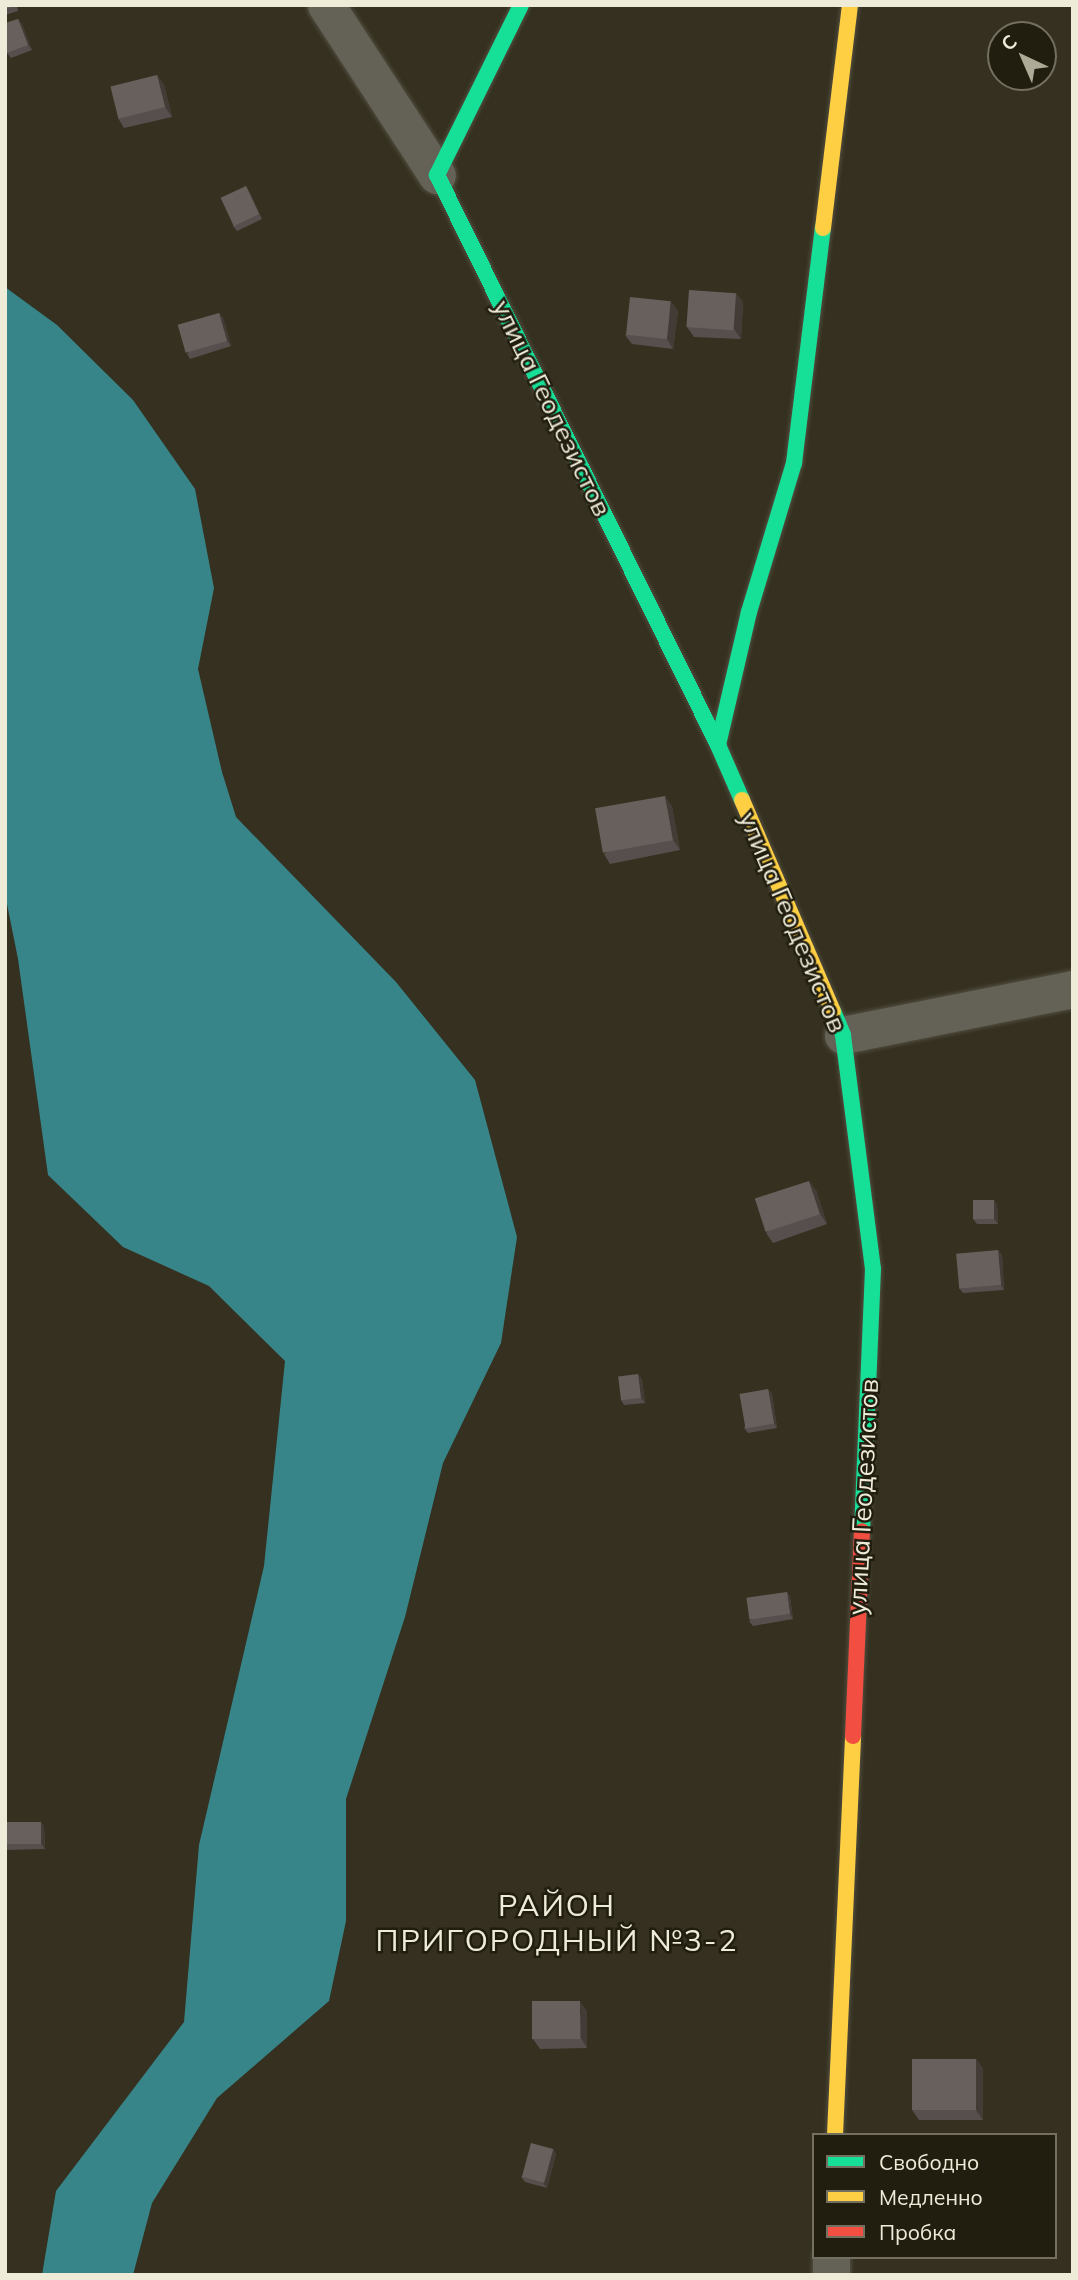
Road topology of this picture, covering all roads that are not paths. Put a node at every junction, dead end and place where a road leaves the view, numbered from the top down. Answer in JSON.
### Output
{"nodes":[{"id":1,"x":326,"y":5,"type":"edge"},
{"id":2,"x":521,"y":5,"type":"edge"},
{"id":3,"x":850,"y":5,"type":"edge"},
{"id":4,"x":438,"y":175,"type":"junction"},
{"id":5,"x":718,"y":745,"type":"junction"},
{"id":6,"x":1073,"y":989,"type":"edge"},
{"id":7,"x":843,"y":1035,"type":"junction"},
{"id":8,"x":835,"y":2133,"type":"edge"}],
"edges":[{"from":1,"to":4,"type":"street"},
{"from":2,"to":4,"type":"street"},
{"from":3,"to":5,"type":"street"},
{"from":4,"to":5,"type":"street","name":"улица Геодезистов"},
{"from":5,"to":7,"type":"street","name":"улица Геодезистов"},
{"from":6,"to":7,"type":"street"},
{"from":7,"to":8,"type":"street","name":"улица Геодезистов"}]}
